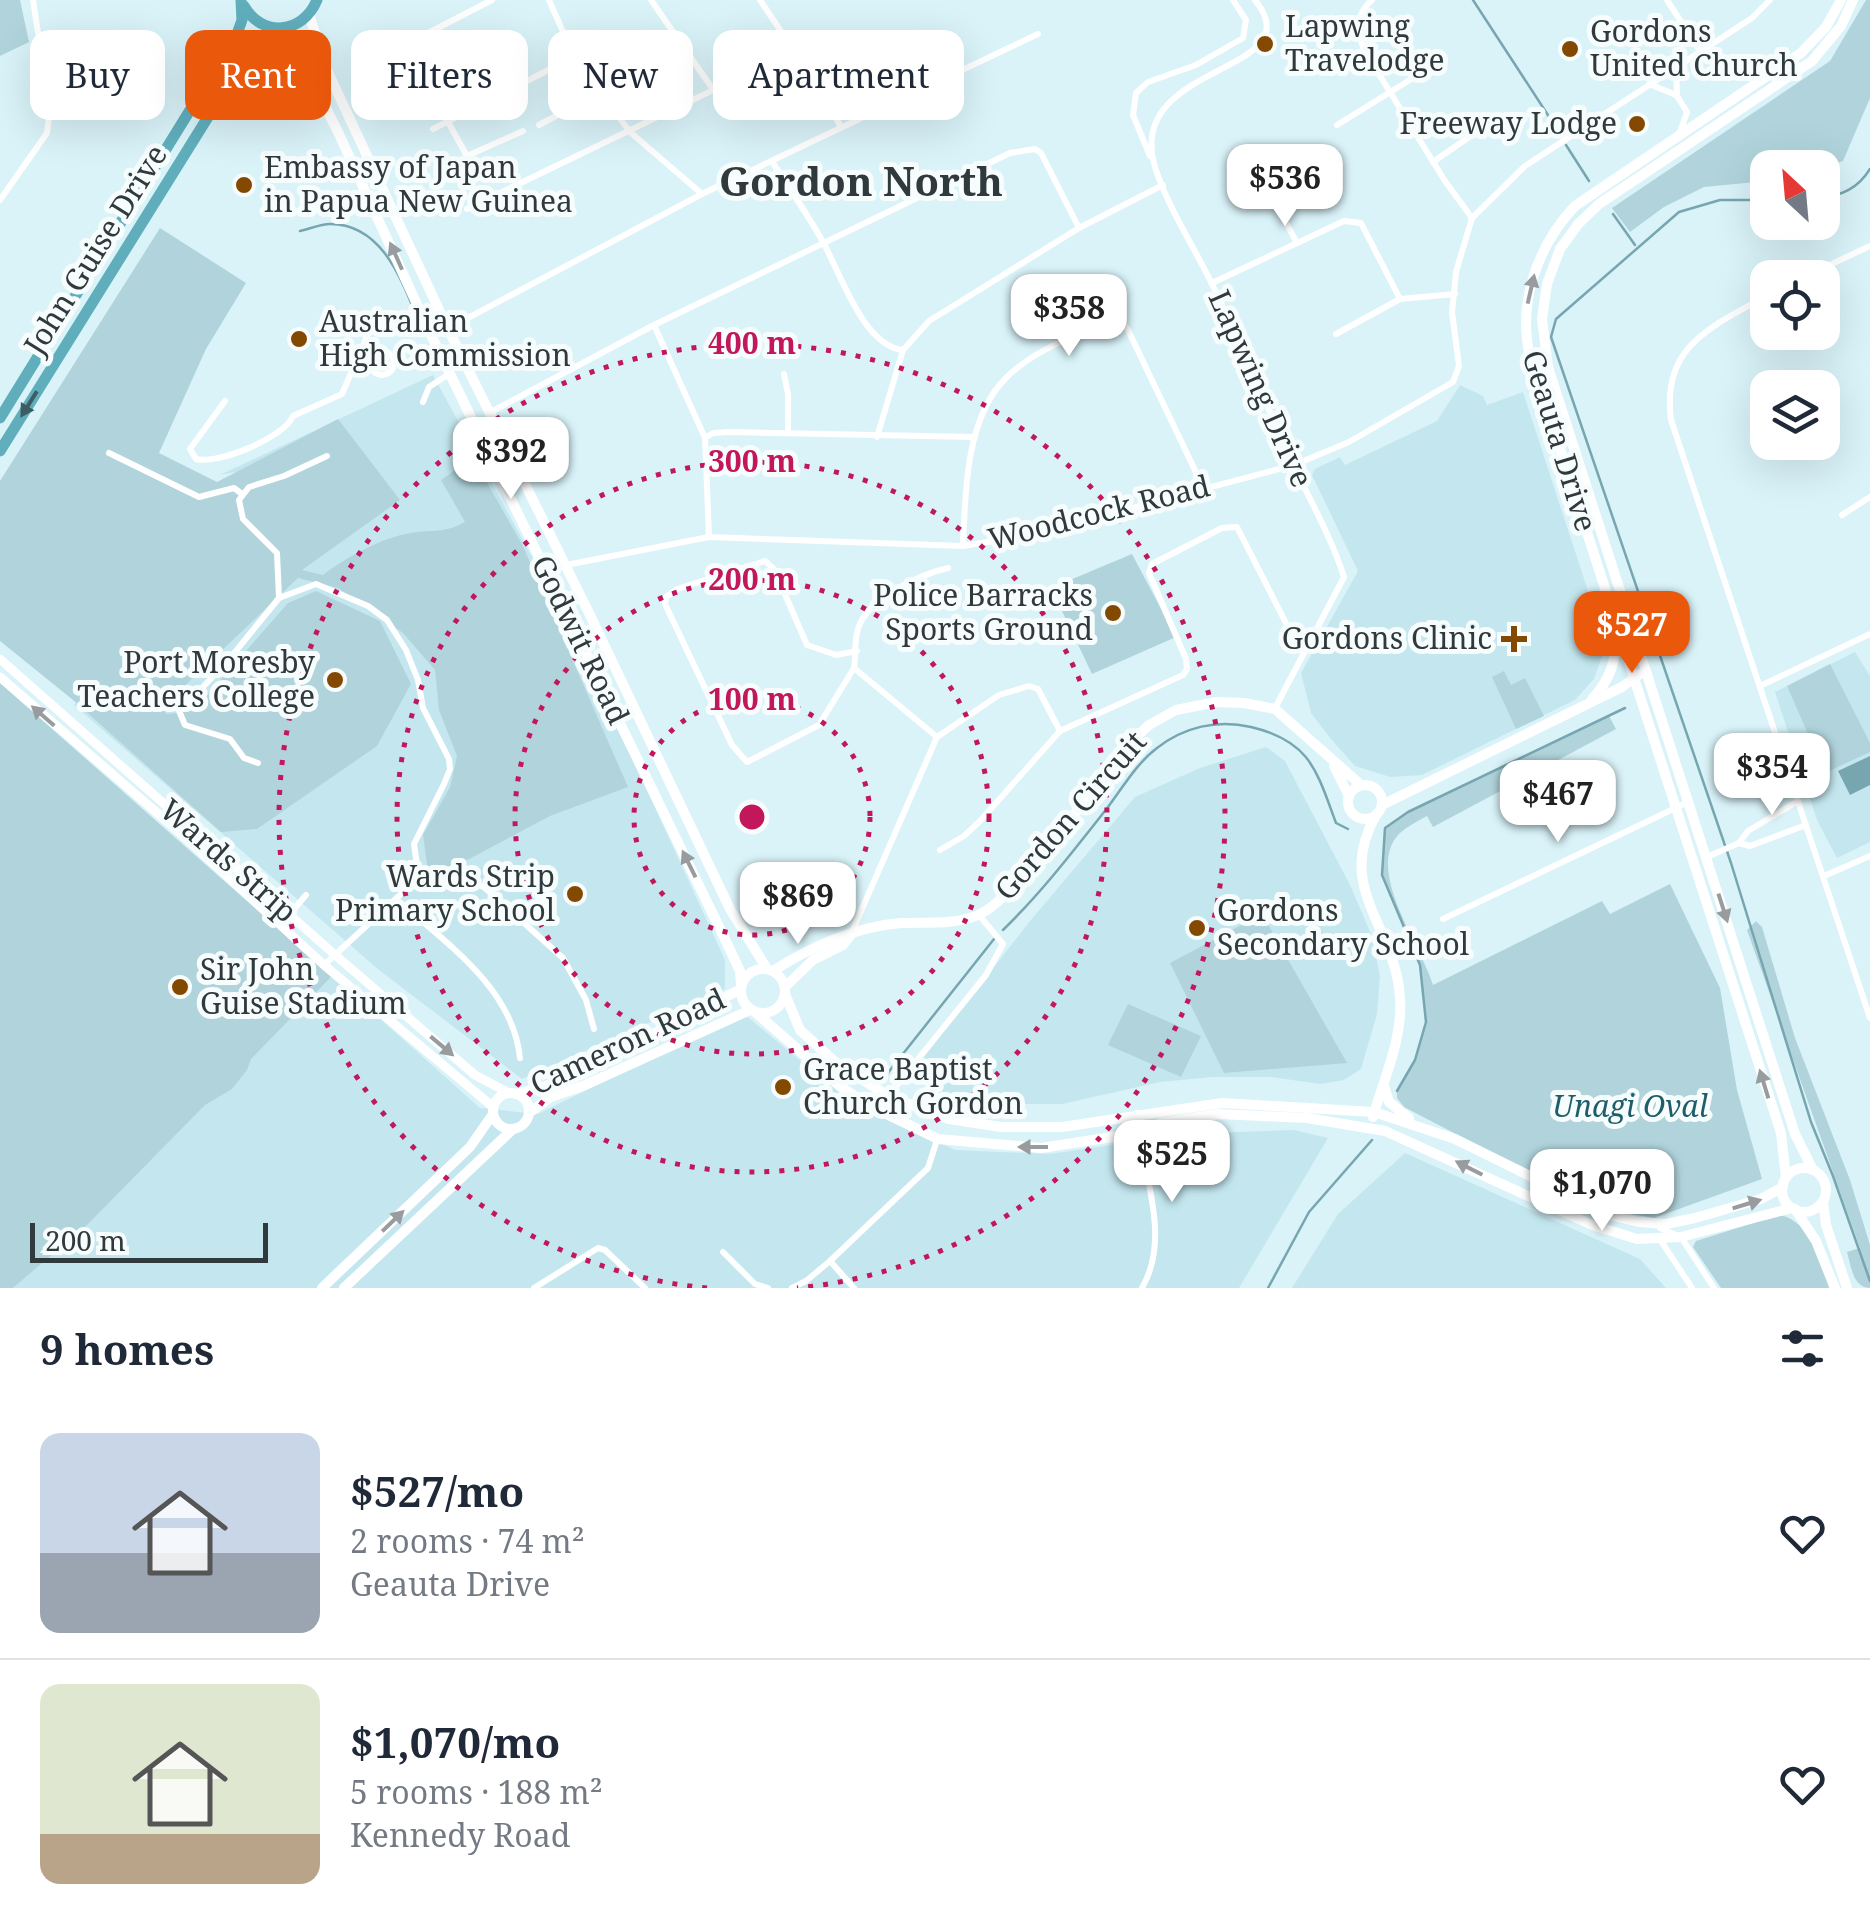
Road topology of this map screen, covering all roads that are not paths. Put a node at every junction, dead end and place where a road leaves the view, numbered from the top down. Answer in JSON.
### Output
{"nodes":[{"id":1,"x":33,"y":0,"type":"edge"},
{"id":2,"x":316,"y":0,"type":"edge"},
{"id":3,"x":492,"y":0,"type":"edge"},
{"id":4,"x":548,"y":0,"type":"edge"},
{"id":5,"x":651,"y":0,"type":"edge"},
{"id":6,"x":760,"y":0,"type":"edge"},
{"id":7,"x":1233,"y":0,"type":"edge"},
{"id":8,"x":1255,"y":0,"type":"edge"},
{"id":9,"x":1372,"y":0,"type":"edge"},
{"id":10,"x":1667,"y":0,"type":"edge"},
{"id":11,"x":1770,"y":0,"type":"edge"},
{"id":12,"x":1842,"y":0,"type":"edge"},
{"id":13,"x":1853,"y":0,"type":"edge"},
{"id":14,"x":241,"y":1,"type":"edge"},
{"id":15,"x":310,"y":14,"type":"junction"},
{"id":16,"x":275,"y":29,"type":"junction"},
{"id":17,"x":434,"y":30,"type":"edge"},
{"id":18,"x":561,"y":30,"type":"edge"},
{"id":19,"x":780,"y":30,"type":"edge"},
{"id":20,"x":1038,"y":34,"type":"dead end"},
{"id":21,"x":1700,"y":51,"type":"junction"},
{"id":22,"x":1434,"y":65,"type":"dead end"},
{"id":23,"x":1676,"y":66,"type":"junction"},
{"id":24,"x":548,"y":71,"type":"edge"},
{"id":25,"x":1649,"y":84,"type":"junction"},
{"id":26,"x":712,"y":88,"type":"joint"},
{"id":27,"x":1391,"y":92,"type":"junction"},
{"id":28,"x":1678,"y":96,"type":"junction"},
{"id":29,"x":1687,"y":112,"type":"junction"},
{"id":30,"x":1708,"y":116,"type":"junction"},
{"id":31,"x":548,"y":120,"type":"edge"},
{"id":32,"x":621,"y":120,"type":"edge"},
{"id":33,"x":836,"y":120,"type":"edge"},
{"id":34,"x":448,"y":122,"type":"junction"},
{"id":35,"x":539,"y":125,"type":"dead end"},
{"id":36,"x":1338,"y":125,"type":"dead end"},
{"id":37,"x":1485,"y":126,"type":"dead end"},
{"id":38,"x":840,"y":127,"type":"junction"},
{"id":39,"x":433,"y":129,"type":"dead end"},
{"id":40,"x":523,"y":131,"type":"dead end"},
{"id":41,"x":630,"y":132,"type":"junction"},
{"id":42,"x":1678,"y":136,"type":"junction"},
{"id":43,"x":1250,"y":156,"type":"dead end"},
{"id":44,"x":1433,"y":162,"type":"junction"},
{"id":45,"x":773,"y":163,"type":"junction"},
{"id":46,"x":1155,"y":166,"type":"junction"},
{"id":47,"x":1163,"y":185,"type":"junction"},
{"id":48,"x":702,"y":194,"type":"junction"},
{"id":49,"x":0,"y":200,"type":"edge"},
{"id":50,"x":467,"y":209,"type":"dead end"},
{"id":51,"x":1472,"y":218,"type":"junction"},
{"id":52,"x":1080,"y":228,"type":"junction"},
{"id":53,"x":824,"y":243,"type":"junction"},
{"id":54,"x":1297,"y":243,"type":"junction"},
{"id":55,"x":1870,"y":246,"type":"edge"},
{"id":56,"x":1840,"y":260,"type":"edge"},
{"id":57,"x":1212,"y":283,"type":"junction"},
{"id":58,"x":1455,"y":294,"type":"junction"},
{"id":59,"x":1400,"y":299,"type":"junction"},
{"id":60,"x":1750,"y":305,"type":"edge"},
{"id":61,"x":375,"y":318,"type":"dead end"},
{"id":62,"x":654,"y":325,"type":"junction"},
{"id":63,"x":448,"y":329,"type":"junction"},
{"id":64,"x":1336,"y":334,"type":"dead end"},
{"id":65,"x":432,"y":337,"type":"junction"},
{"id":66,"x":903,"y":350,"type":"junction"},
{"id":67,"x":360,"y":353,"type":"junction"},
{"id":68,"x":372,"y":357,"type":"junction"},
{"id":69,"x":374,"y":372,"type":"junction"},
{"id":70,"x":450,"y":373,"type":"junction"},
{"id":71,"x":784,"y":374,"type":"dead end"},
{"id":72,"x":368,"y":381,"type":"dead end"},
{"id":73,"x":225,"y":401,"type":"dead end"},
{"id":74,"x":423,"y":402,"type":"dead end"},
{"id":75,"x":489,"y":412,"type":"junction"},
{"id":76,"x":0,"y":418,"type":"edge"},
{"id":77,"x":788,"y":432,"type":"junction"},
{"id":78,"x":877,"y":437,"type":"junction"},
{"id":79,"x":705,"y":438,"type":"junction"},
{"id":80,"x":975,"y":438,"type":"junction"},
{"id":81,"x":0,"y":451,"type":"edge"},
{"id":82,"x":109,"y":453,"type":"dead end"},
{"id":83,"x":326,"y":456,"type":"dead end"},
{"id":84,"x":1294,"y":465,"type":"junction"},
{"id":85,"x":1204,"y":487,"type":"junction"},
{"id":86,"x":242,"y":494,"type":"junction"},
{"id":87,"x":1870,"y":497,"type":"edge"},
{"id":88,"x":1842,"y":515,"type":"dead end"},
{"id":89,"x":709,"y":537,"type":"junction"},
{"id":90,"x":964,"y":546,"type":"junction"},
{"id":91,"x":565,"y":567,"type":"junction"},
{"id":92,"x":948,"y":568,"type":"dead end"},
{"id":93,"x":546,"y":570,"type":"junction"},
{"id":94,"x":279,"y":598,"type":"junction"},
{"id":95,"x":1616,"y":624,"type":"junction"},
{"id":96,"x":1289,"y":629,"type":"dead end"},
{"id":97,"x":1870,"y":634,"type":"edge"},
{"id":98,"x":857,"y":651,"type":"junction"},
{"id":99,"x":0,"y":658,"type":"edge"},
{"id":100,"x":854,"y":668,"type":"junction"},
{"id":101,"x":1640,"y":675,"type":"junction"},
{"id":102,"x":0,"y":677,"type":"edge"},
{"id":103,"x":144,"y":682,"type":"dead end"},
{"id":104,"x":1622,"y":686,"type":"junction"},
{"id":105,"x":1760,"y":686,"type":"junction"},
{"id":106,"x":1641,"y":695,"type":"junction"},
{"id":107,"x":1588,"y":703,"type":"junction"},
{"id":108,"x":176,"y":706,"type":"junction"},
{"id":109,"x":1275,"y":709,"type":"junction"},
{"id":110,"x":1060,"y":732,"type":"junction"},
{"id":111,"x":938,"y":737,"type":"junction"},
{"id":112,"x":1331,"y":761,"type":"junction"},
{"id":113,"x":258,"y":763,"type":"dead end"},
{"id":114,"x":1362,"y":785,"type":"junction"},
{"id":115,"x":1376,"y":790,"type":"junction"},
{"id":116,"x":1405,"y":791,"type":"junction"},
{"id":117,"x":1350,"y":796,"type":"junction"},
{"id":118,"x":1798,"y":801,"type":"junction"},
{"id":119,"x":1682,"y":805,"type":"junction"},
{"id":120,"x":1379,"y":810,"type":"junction"},
{"id":121,"x":1354,"y":815,"type":"junction"},
{"id":122,"x":1806,"y":825,"type":"junction"},
{"id":123,"x":1739,"y":843,"type":"junction"},
{"id":124,"x":940,"y":850,"type":"dead end"},
{"id":125,"x":1362,"y":850,"type":"junction"},
{"id":126,"x":1710,"y":855,"type":"junction"},
{"id":127,"x":1870,"y":856,"type":"edge"},
{"id":128,"x":1824,"y":876,"type":"junction"},
{"id":129,"x":415,"y":882,"type":"junction"},
{"id":130,"x":306,"y":895,"type":"dead end"},
{"id":131,"x":396,"y":899,"type":"junction"},
{"id":132,"x":289,"y":915,"type":"junction"},
{"id":133,"x":979,"y":915,"type":"junction"},
{"id":134,"x":1443,"y":919,"type":"dead end"},
{"id":135,"x":850,"y":935,"type":"junction"},
{"id":136,"x":334,"y":954,"type":"junction"},
{"id":137,"x":324,"y":965,"type":"junction"},
{"id":138,"x":770,"y":970,"type":"junction"},
{"id":139,"x":740,"y":988,"type":"junction"},
{"id":140,"x":785,"y":990,"type":"junction"},
{"id":141,"x":752,"y":1011,"type":"junction"},
{"id":142,"x":1870,"y":1018,"type":"edge"},
{"id":143,"x":594,"y":1029,"type":"dead end"},
{"id":144,"x":520,"y":1058,"type":"dead end"},
{"id":145,"x":1384,"y":1083,"type":"junction"},
{"id":146,"x":512,"y":1094,"type":"junction"},
{"id":147,"x":888,"y":1096,"type":"junction"},
{"id":148,"x":493,"y":1110,"type":"junction"},
{"id":149,"x":1334,"y":1111,"type":"junction"},
{"id":150,"x":1374,"y":1112,"type":"junction"},
{"id":151,"x":529,"y":1113,"type":"junction"},
{"id":152,"x":1137,"y":1113,"type":"junction"},
{"id":153,"x":1370,"y":1128,"type":"junction"},
{"id":154,"x":1428,"y":1128,"type":"junction"},
{"id":155,"x":513,"y":1130,"type":"junction"},
{"id":156,"x":1138,"y":1133,"type":"junction"},
{"id":157,"x":938,"y":1139,"type":"junction"},
{"id":158,"x":1813,"y":1170,"type":"junction"},
{"id":159,"x":1784,"y":1182,"type":"junction"},
{"id":160,"x":1823,"y":1201,"type":"junction"},
{"id":161,"x":1794,"y":1209,"type":"junction"},
{"id":162,"x":1639,"y":1222,"type":"junction"},
{"id":163,"x":1681,"y":1237,"type":"junction"},
{"id":164,"x":1662,"y":1240,"type":"junction"},
{"id":165,"x":723,"y":1252,"type":"dead end"},
{"id":166,"x":830,"y":1261,"type":"junction"},
{"id":167,"x":322,"y":1288,"type":"edge"},
{"id":168,"x":344,"y":1288,"type":"edge"},
{"id":169,"x":534,"y":1288,"type":"edge"},
{"id":170,"x":645,"y":1288,"type":"edge"},
{"id":171,"x":768,"y":1288,"type":"edge"},
{"id":172,"x":792,"y":1288,"type":"edge"},
{"id":173,"x":854,"y":1288,"type":"edge"},
{"id":174,"x":1142,"y":1288,"type":"edge"},
{"id":175,"x":1692,"y":1288,"type":"edge"},
{"id":176,"x":1714,"y":1288,"type":"edge"},
{"id":177,"x":1834,"y":1288,"type":"edge"},
{"id":178,"x":1847,"y":1288,"type":"edge"}],
"edges":[{"from":1,"to":49,"type":"street"},
{"from":2,"to":15,"type":"highway"},
{"from":3,"to":17,"type":"street"},
{"from":4,"to":18,"type":"street"},
{"from":5,"to":26,"type":"street"},
{"from":6,"to":19,"type":"street"},
{"from":7,"to":46,"type":"street"},
{"from":8,"to":46,"type":"street","name":"Lapwing Drive"},
{"from":9,"to":27,"type":"street"},
{"from":10,"to":21,"type":"street"},
{"from":11,"to":21,"type":"street"},
{"from":12,"to":30,"type":"main road","name":"Geauta Drive"},
{"from":13,"to":101,"type":"main road","name":"Geauta Drive"},
{"from":14,"to":16,"type":"highway"},
{"from":14,"to":76,"type":"highway","name":"John Guise Drive"},
{"from":15,"to":16,"type":"highway"},
{"from":15,"to":63,"type":"main road","name":"Godwit Road"},
{"from":65,"to":16,"type":"main road","name":"Godwit Road","one_way":true},
{"from":16,"to":81,"type":"highway","name":"John Guise Drive","one_way":true},
{"from":20,"to":38,"type":"street"},
{"from":21,"to":23,"type":"street"},
{"from":22,"to":27,"type":"street"},
{"from":23,"to":25,"type":"street"},
{"from":23,"to":28,"type":"street"},
{"from":24,"to":34,"type":"street"},
{"from":25,"to":28,"type":"street"},
{"from":25,"to":51,"type":"street"},
{"from":26,"to":41,"type":"street"},
{"from":27,"to":36,"type":"street"},
{"from":27,"to":44,"type":"street"},
{"from":28,"to":29,"type":"street"},
{"from":29,"to":30,"type":"street"},
{"from":29,"to":42,"type":"street"},
{"from":30,"to":42,"type":"main road","name":"Geauta Drive"},
{"from":31,"to":35,"type":"street"},
{"from":32,"to":41,"type":"street"},
{"from":33,"to":38,"type":"street"},
{"from":34,"to":39,"type":"street"},
{"from":34,"to":40,"type":"street"},
{"from":37,"to":44,"type":"street"},
{"from":38,"to":45,"type":"street"},
{"from":41,"to":48,"type":"street"},
{"from":41,"to":50,"type":"street"},
{"from":95,"to":42,"type":"main road","name":"Geauta Drive","one_way":true},
{"from":43,"to":54,"type":"street"},
{"from":44,"to":51,"type":"street"},
{"from":45,"to":48,"type":"street"},
{"from":45,"to":53,"type":"street"},
{"from":46,"to":47,"type":"street","name":"Lapwing Drive"},
{"from":47,"to":52,"type":"street"},
{"from":47,"to":57,"type":"street","name":"Lapwing Drive"},
{"from":48,"to":63,"type":"street"},
{"from":51,"to":58,"type":"street"},
{"from":52,"to":53,"type":"street"},
{"from":52,"to":66,"type":"street"},
{"from":53,"to":62,"type":"street"},
{"from":53,"to":66,"type":"street"},
{"from":54,"to":57,"type":"street"},
{"from":54,"to":59,"type":"street"},
{"from":55,"to":56,"type":"street"},
{"from":57,"to":84,"type":"street","name":"Lapwing Drive"},
{"from":58,"to":59,"type":"street"},
{"from":58,"to":84,"type":"street","name":"Woodcock Road"},
{"from":59,"to":64,"type":"street"},
{"from":60,"to":105,"type":"street"},
{"from":61,"to":67,"type":"street"},
{"from":62,"to":75,"type":"street"},
{"from":62,"to":79,"type":"street"},
{"from":63,"to":65,"type":"street"},
{"from":63,"to":75,"type":"main road","name":"Godwit Road"},
{"from":65,"to":70,"type":"main road","name":"Godwit Road"},
{"from":66,"to":78,"type":"street"},
{"from":67,"to":68,"type":"street"},
{"from":67,"to":73,"type":"street"},
{"from":68,"to":69,"type":"street"},
{"from":68,"to":69,"type":"street"},
{"from":69,"to":72,"type":"street"},
{"from":70,"to":74,"type":"street"},
{"from":70,"to":93,"type":"main road","name":"Godwit Road"},
{"from":71,"to":77,"type":"street"},
{"from":75,"to":91,"type":"main road","name":"Godwit Road"},
{"from":77,"to":78,"type":"street"},
{"from":77,"to":79,"type":"street"},
{"from":78,"to":80,"type":"street"},
{"from":79,"to":89,"type":"street"},
{"from":80,"to":85,"type":"street"},
{"from":80,"to":90,"type":"street"},
{"from":82,"to":86,"type":"street"},
{"from":83,"to":86,"type":"street"},
{"from":84,"to":85,"type":"street","name":"Woodcock Road"},
{"from":84,"to":109,"type":"street","name":"Lapwing Drive"},
{"from":85,"to":90,"type":"street","name":"Woodcock Road"},
{"from":86,"to":94,"type":"street"},
{"from":87,"to":88,"type":"street"},
{"from":89,"to":90,"type":"street","name":"Woodcock Road"},
{"from":89,"to":91,"type":"street","name":"Woodcock Road"},
{"from":91,"to":93,"type":"street","name":"Woodcock Road"},
{"from":91,"to":138,"type":"main road","name":"Godwit Road"},
{"from":92,"to":98,"type":"street"},
{"from":139,"to":93,"type":"main road","name":"Godwit Road","one_way":true},
{"from":94,"to":108,"type":"street"},
{"from":94,"to":129,"type":"street"},
{"from":95,"to":101,"type":"main road","name":"Geauta Drive"},
{"from":95,"to":107,"type":"main road"},
{"from":96,"to":110,"type":"street"},
{"from":97,"to":105,"type":"street"},
{"from":98,"to":100,"type":"street"},
{"from":98,"to":100,"type":"street"},
{"from":99,"to":132,"type":"street","name":"Wards Strip"},
{"from":100,"to":111,"type":"street"},
{"from":101,"to":104,"type":"main road"},
{"from":101,"to":106,"type":"main road","name":"Geauta Drive"},
{"from":101,"to":119,"type":"main road","name":"Geauta Drive"},
{"from":137,"to":102,"type":"street","name":"Wards Strip","one_way":true},
{"from":103,"to":108,"type":"street"},
{"from":104,"to":106,"type":"main road"},
{"from":104,"to":107,"type":"main road"},
{"from":105,"to":118,"type":"street"},
{"from":106,"to":119,"type":"main road","name":"Geauta Drive"},
{"from":107,"to":116,"type":"main road"},
{"from":108,"to":113,"type":"street"},
{"from":109,"to":112,"type":"main road"},
{"from":109,"to":133,"type":"main road","name":"Gordon Circuit"},
{"from":110,"to":111,"type":"street"},
{"from":110,"to":124,"type":"street"},
{"from":111,"to":135,"type":"street"},
{"from":112,"to":114,"type":"main road"},
{"from":112,"to":117,"type":"main road"},
{"from":114,"to":115,"type":"main road"},
{"from":114,"to":117,"type":"main road"},
{"from":115,"to":116,"type":"main road"},
{"from":115,"to":120,"type":"main road"},
{"from":116,"to":120,"type":"main road"},
{"from":117,"to":121,"type":"main road"},
{"from":118,"to":122,"type":"street"},
{"from":118,"to":123,"type":"street"},
{"from":119,"to":126,"type":"main road","name":"Geauta Drive"},
{"from":119,"to":134,"type":"street"},
{"from":159,"to":119,"type":"main road","name":"Geauta Drive","one_way":true},
{"from":120,"to":121,"type":"main road"},
{"from":120,"to":125,"type":"main road"},
{"from":121,"to":125,"type":"main road"},
{"from":122,"to":123,"type":"street"},
{"from":122,"to":128,"type":"street"},
{"from":123,"to":126,"type":"street"},
{"from":125,"to":145,"type":"main road"},
{"from":126,"to":158,"type":"main road","name":"Geauta Drive","one_way":true},
{"from":127,"to":128,"type":"street"},
{"from":128,"to":142,"type":"street"},
{"from":129,"to":131,"type":"street"},
{"from":129,"to":143,"type":"street"},
{"from":130,"to":132,"type":"street"},
{"from":131,"to":136,"type":"street"},
{"from":131,"to":144,"type":"street"},
{"from":132,"to":136,"type":"street","name":"Wards Strip"},
{"from":133,"to":135,"type":"main road","name":"Gordon Circuit"},
{"from":133,"to":147,"type":"street"},
{"from":135,"to":138,"type":"main road","name":"Gordon Circuit"},
{"from":135,"to":140,"type":"main road","name":"Gordon Circuit"},
{"from":136,"to":137,"type":"street"},
{"from":136,"to":146,"type":"street","name":"Wards Strip","one_way":true},
{"from":137,"to":148,"type":"street","name":"Wards Strip"},
{"from":138,"to":139,"type":"main road"},
{"from":138,"to":140,"type":"main road"},
{"from":139,"to":141,"type":"main road"},
{"from":139,"to":146,"type":"main road","name":"Cameron Road"},
{"from":140,"to":141,"type":"main road"},
{"from":140,"to":147,"type":"main road"},
{"from":141,"to":151,"type":"main road","name":"Cameron Road"},
{"from":141,"to":157,"type":"main road"},
{"from":145,"to":149,"type":"main road"},
{"from":145,"to":150,"type":"main road"},
{"from":145,"to":154,"type":"main road"},
{"from":146,"to":148,"type":"main road"},
{"from":146,"to":151,"type":"main road"},
{"from":147,"to":152,"type":"main road"},
{"from":148,"to":155,"type":"main road"},
{"from":167,"to":148,"type":"main road","one_way":true},
{"from":149,"to":150,"type":"main road"},
{"from":149,"to":152,"type":"main road"},
{"from":150,"to":153,"type":"main road"},
{"from":150,"to":154,"type":"main road"},
{"from":151,"to":155,"type":"main road"},
{"from":152,"to":156,"type":"street"},
{"from":153,"to":156,"type":"main road"},
{"from":164,"to":153,"type":"main road","one_way":true},
{"from":154,"to":162,"type":"main road"},
{"from":155,"to":168,"type":"main road","name":"Cameron Road"},
{"from":156,"to":157,"type":"main road","one_way":true},
{"from":156,"to":174,"type":"street"},
{"from":157,"to":166,"type":"street"},
{"from":158,"to":159,"type":"main road"},
{"from":158,"to":160,"type":"main road","name":"Geauta Drive"},
{"from":159,"to":161,"type":"main road","name":"Geauta Drive"},
{"from":162,"to":159,"type":"main road","one_way":true},
{"from":160,"to":161,"type":"main road"},
{"from":160,"to":178,"type":"main road","name":"Geauta Drive"},
{"from":161,"to":163,"type":"main road"},
{"from":161,"to":177,"type":"main road","name":"Geauta Drive"},
{"from":162,"to":163,"type":"street"},
{"from":163,"to":164,"type":"main road"},
{"from":163,"to":176,"type":"street"},
{"from":164,"to":175,"type":"street"},
{"from":165,"to":171,"type":"street"},
{"from":166,"to":172,"type":"street"},
{"from":166,"to":173,"type":"street"},
{"from":169,"to":170,"type":"street"}]}
